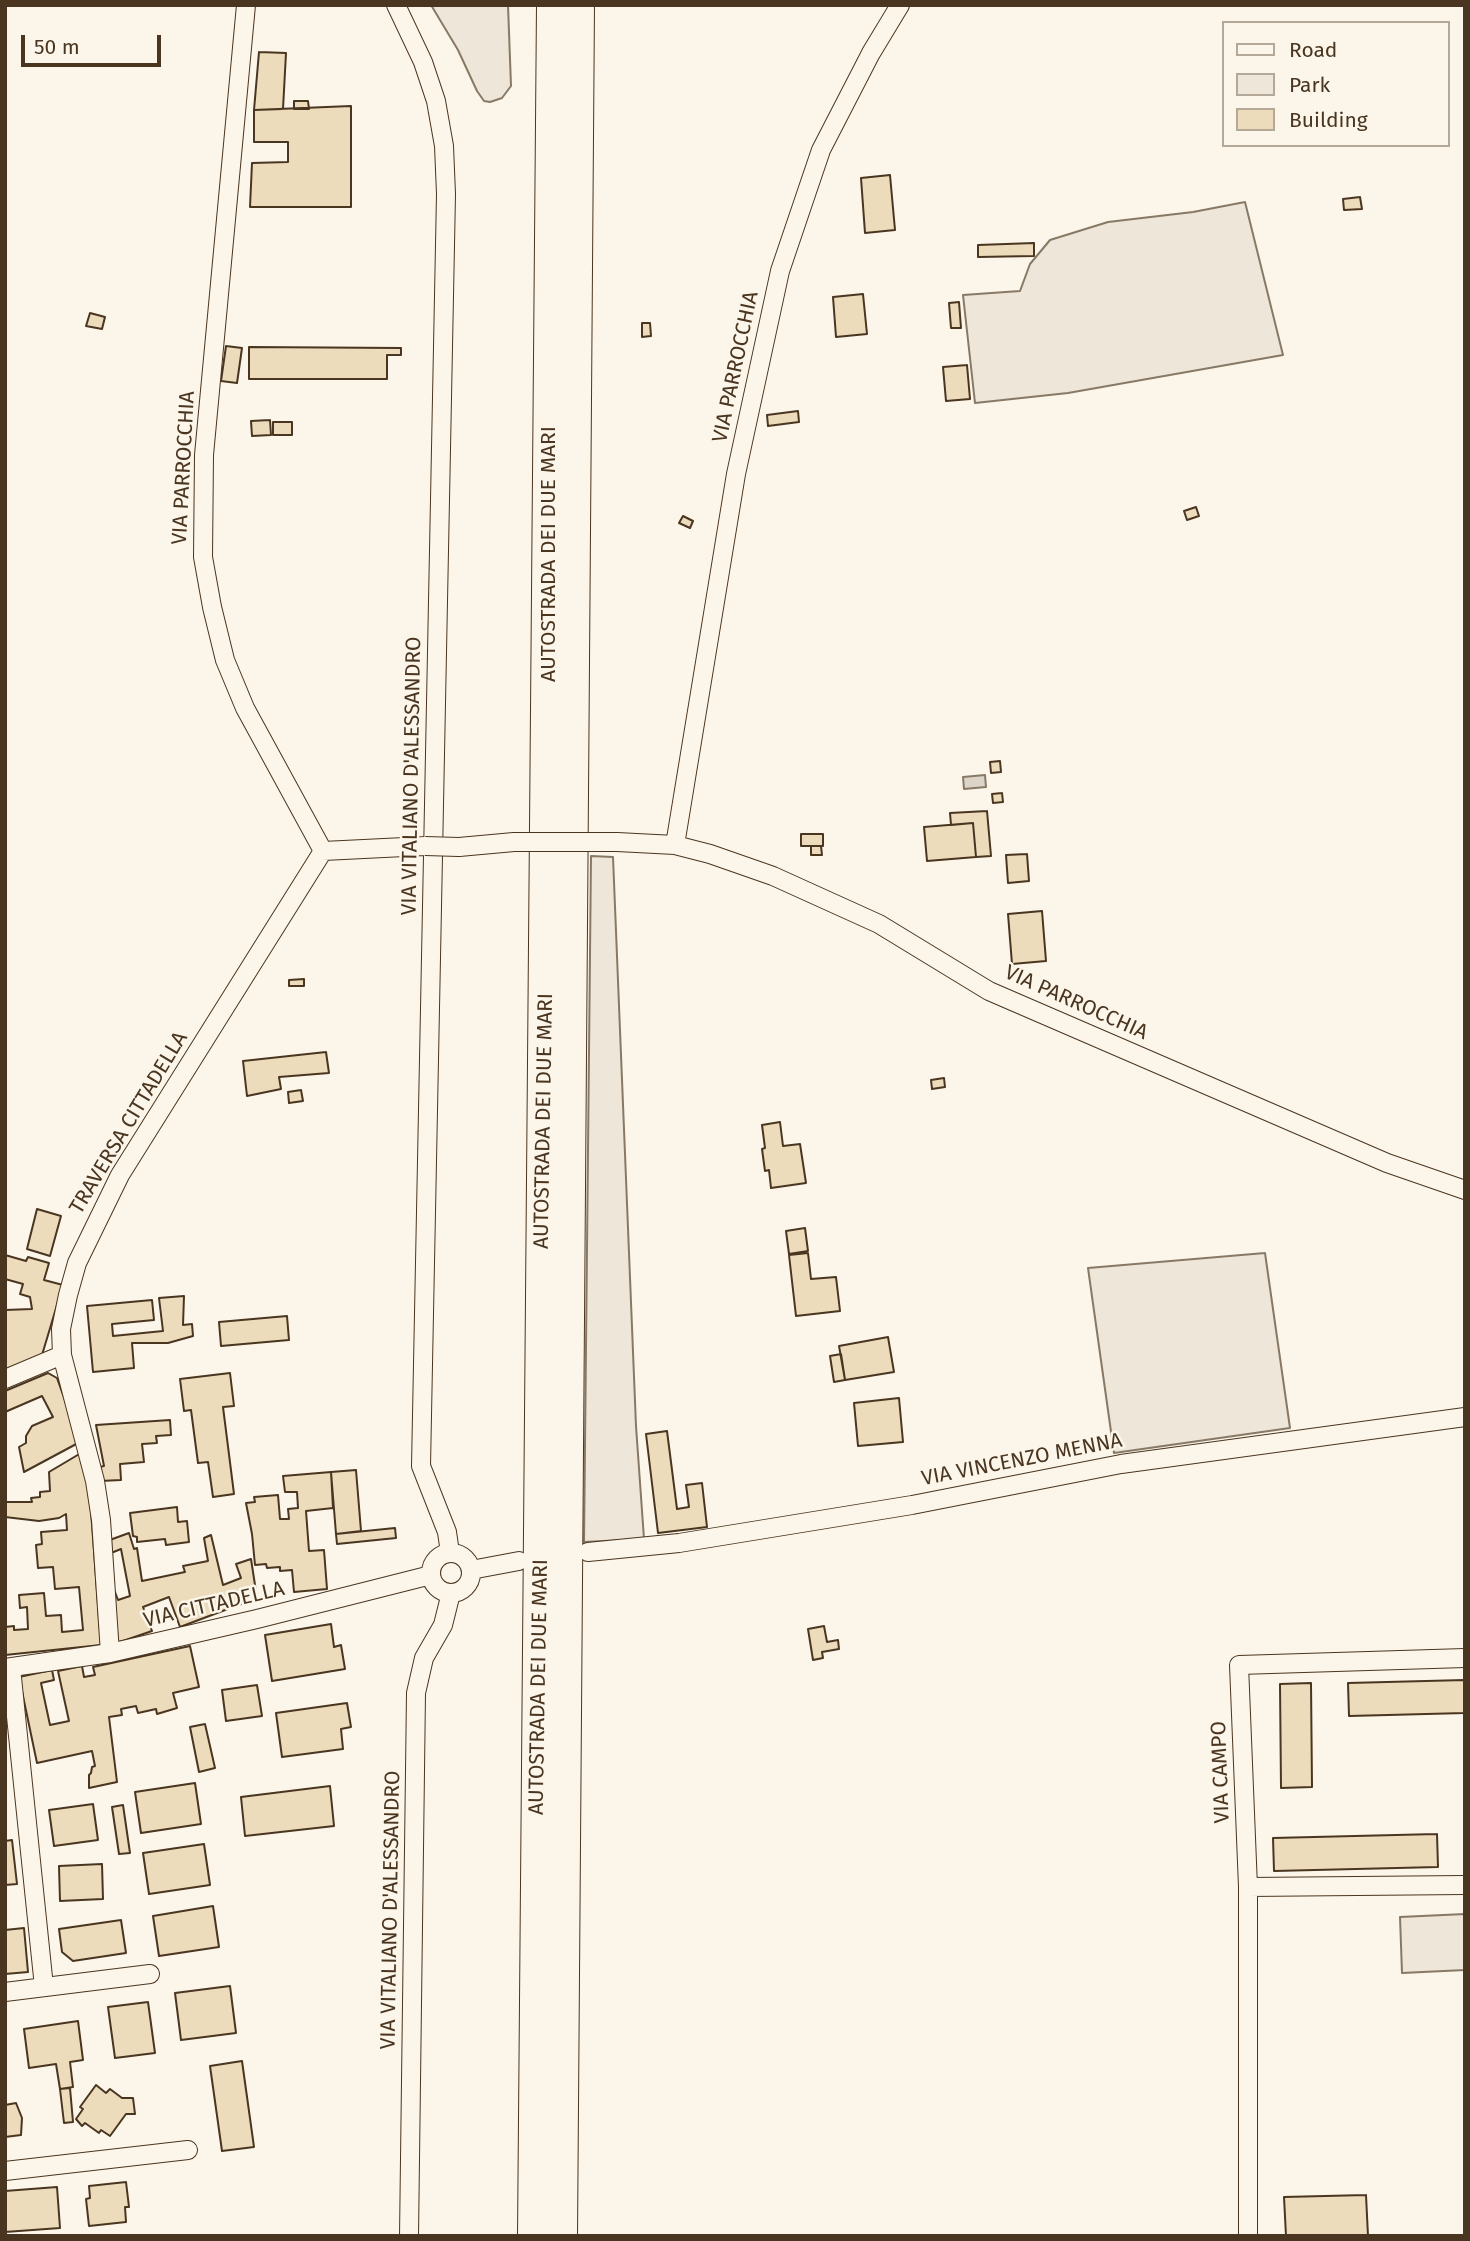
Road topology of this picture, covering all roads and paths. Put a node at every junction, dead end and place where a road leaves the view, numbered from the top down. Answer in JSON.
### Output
{"nodes":[{"id":1,"x":246,"y":5,"type":"edge"},
{"id":2,"x":396,"y":5,"type":"edge"},
{"id":3,"x":551,"y":5,"type":"edge"},
{"id":4,"x":578,"y":5,"type":"edge"},
{"id":5,"x":900,"y":5,"type":"edge"},
{"id":6,"x":675,"y":845,"type":"junction"},
{"id":7,"x":323,"y":850,"type":"junction"},
{"id":8,"x":1465,"y":1191,"type":"edge"},
{"id":9,"x":62,"y":1355,"type":"junction"},
{"id":10,"x":5,"y":1379,"type":"edge"},
{"id":11,"x":1465,"y":1416,"type":"edge"},
{"id":12,"x":587,"y":1552,"type":"dead end"},
{"id":13,"x":450,"y":1553,"type":"junction"},
{"id":14,"x":519,"y":1561,"type":"dead end"},
{"id":15,"x":471,"y":1570,"type":"junction"},
{"id":16,"x":431,"y":1575,"type":"junction"},
{"id":17,"x":451,"y":1592,"type":"junction"},
{"id":18,"x":110,"y":1653,"type":"junction"},
{"id":19,"x":1465,"y":1658,"type":"edge"},
{"id":20,"x":8,"y":1668,"type":"edge"},
{"id":21,"x":1465,"y":1885,"type":"edge"},
{"id":22,"x":1248,"y":1886,"type":"junction"},
{"id":23,"x":150,"y":1974,"type":"dead end"},
{"id":24,"x":44,"y":1987,"type":"junction"},
{"id":25,"x":5,"y":1992,"type":"edge"},
{"id":26,"x":188,"y":2150,"type":"dead end"},
{"id":27,"x":5,"y":2171,"type":"edge"},
{"id":28,"x":409,"y":2236,"type":"edge"},
{"id":29,"x":534,"y":2236,"type":"edge"},
{"id":30,"x":561,"y":2236,"type":"edge"},
{"id":31,"x":1248,"y":2236,"type":"edge"}],
"edges":[{"from":1,"to":7,"type":"street","name":"VIA PARROCCHIA"},
{"from":2,"to":13,"type":"street","name":"VIA VITALIANO D'ALESSANDRO"},
{"from":3,"to":29,"type":"highway","name":"AUTOSTRADA DEI DUE MARI"},
{"from":4,"to":30,"type":"highway","name":"AUTOSTRADA DEI DUE MARI"},
{"from":5,"to":6,"type":"street","name":"VIA PARROCCHIA"},
{"from":6,"to":7,"type":"street","name":"VIA PARROCCHIA","bridge":true},
{"from":6,"to":8,"type":"street","name":"VIA PARROCCHIA"},
{"from":7,"to":9,"type":"street","name":"TRAVERSA CITTADELLA"},
{"from":9,"to":10,"type":"street"},
{"from":9,"to":18,"type":"street","name":"TRAVERSA CITTADELLA"},
{"from":11,"to":12,"type":"street","name":"VIA VINCENZO MENNA"},
{"from":13,"to":15,"type":"street"},
{"from":13,"to":16,"type":"street"},
{"from":14,"to":15,"type":"street"},
{"from":15,"to":17,"type":"street","name":"VIA VITALIANO D'ALESSANDRO"},
{"from":16,"to":17,"type":"street"},
{"from":16,"to":18,"type":"street","name":"VIA CITTADELLA"},
{"from":17,"to":28,"type":"street","name":"VIA VITALIANO D'ALESSANDRO"},
{"from":18,"to":20,"type":"street","name":"VIA CITTADELLA"},
{"from":19,"to":22,"type":"street","name":"VIA CAMPO"},
{"from":20,"to":24,"type":"street"},
{"from":21,"to":22,"type":"street"},
{"from":22,"to":31,"type":"street"},
{"from":23,"to":24,"type":"street"},
{"from":24,"to":25,"type":"street"},
{"from":26,"to":27,"type":"street"}]}
